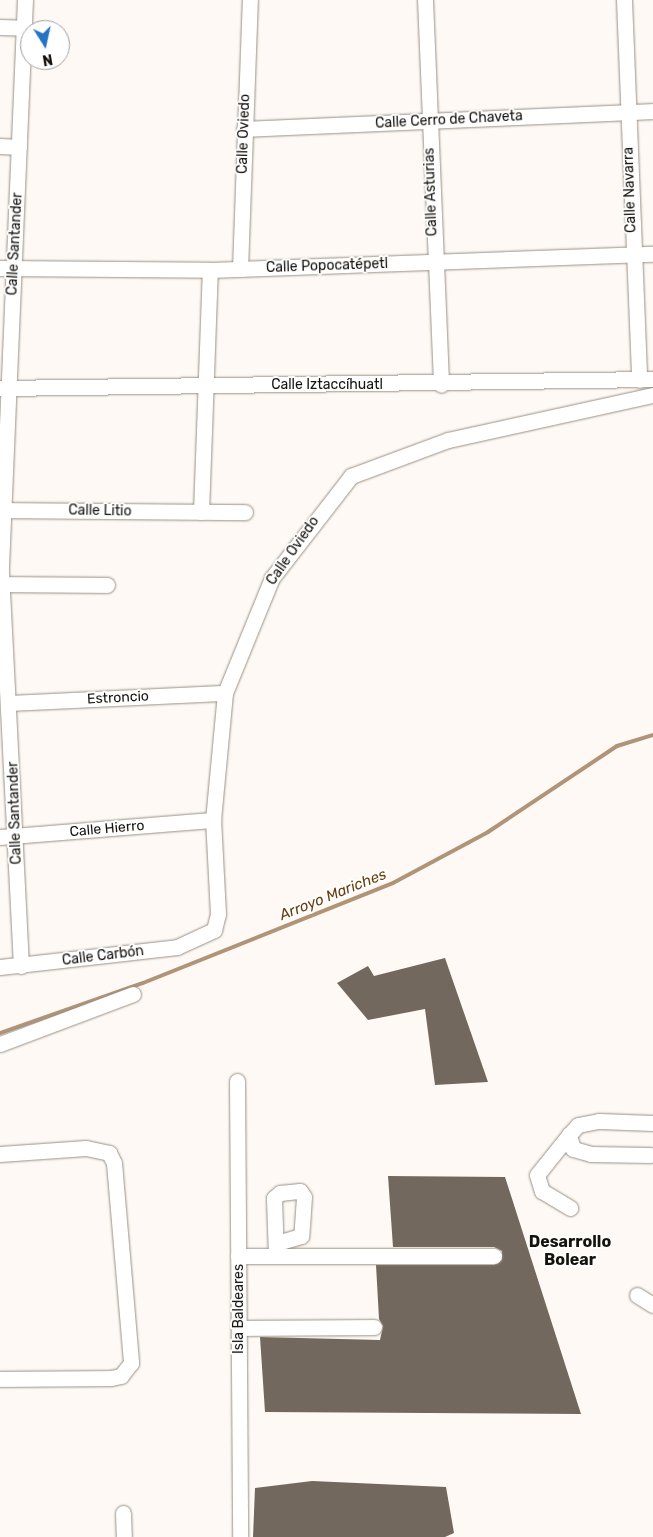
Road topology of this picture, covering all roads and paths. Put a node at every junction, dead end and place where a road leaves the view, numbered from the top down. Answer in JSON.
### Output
{"nodes":[{"id":1,"x":25,"y":0,"type":"edge"},
{"id":2,"x":250,"y":0,"type":"edge"},
{"id":3,"x":425,"y":0,"type":"edge"},
{"id":4,"x":624,"y":0,"type":"edge"},
{"id":5,"x":24,"y":20,"type":"edge"},
{"id":6,"x":0,"y":28,"type":"edge"},
{"id":7,"x":20,"y":28,"type":"edge"},
{"id":8,"x":22,"y":70,"type":"edge"},
{"id":9,"x":653,"y":111,"type":"edge"},
{"id":10,"x":626,"y":112,"type":"junction"},
{"id":11,"x":428,"y":121,"type":"junction"},
{"id":12,"x":244,"y":128,"type":"junction"},
{"id":13,"x":0,"y":146,"type":"edge"},
{"id":14,"x":19,"y":146,"type":"junction"},
{"id":15,"x":653,"y":254,"type":"edge"},
{"id":16,"x":632,"y":255,"type":"junction"},
{"id":17,"x":434,"y":263,"type":"junction"},
{"id":18,"x":7,"y":268,"type":"edge"},
{"id":19,"x":240,"y":268,"type":"junction"},
{"id":20,"x":210,"y":270,"type":"junction"},
{"id":21,"x":646,"y":379,"type":"edge"},
{"id":22,"x":441,"y":385,"type":"junction"},
{"id":23,"x":207,"y":386,"type":"junction"},
{"id":24,"x":5,"y":388,"type":"edge"},
{"id":25,"x":653,"y":395,"type":"edge"},
{"id":26,"x":1,"y":510,"type":"edge"},
{"id":27,"x":201,"y":512,"type":"junction"},
{"id":28,"x":245,"y":512,"type":"dead end"},
{"id":29,"x":0,"y":584,"type":"edge"},
{"id":30,"x":107,"y":584,"type":"dead end"},
{"id":31,"x":225,"y":693,"type":"junction"},
{"id":32,"x":11,"y":703,"type":"junction"},
{"id":33,"x":213,"y":820,"type":"junction"},
{"id":34,"x":16,"y":836,"type":"junction"},
{"id":35,"x":0,"y":837,"type":"edge"},
{"id":36,"x":205,"y":937,"type":"joint"},
{"id":37,"x":21,"y":966,"type":"junction"},
{"id":38,"x":0,"y":967,"type":"edge"},
{"id":39,"x":133,"y":994,"type":"dead end"},
{"id":40,"x":0,"y":1044,"type":"edge"},
{"id":41,"x":237,"y":1081,"type":"dead end"},
{"id":42,"x":653,"y":1123,"type":"edge"},
{"id":43,"x":569,"y":1135,"type":"junction"},
{"id":44,"x":0,"y":1154,"type":"edge"},
{"id":45,"x":650,"y":1155,"type":"dead end"},
{"id":46,"x":570,"y":1208,"type":"dead end"},
{"id":47,"x":238,"y":1256,"type":"junction"},
{"id":48,"x":494,"y":1256,"type":"dead end"},
{"id":49,"x":637,"y":1295,"type":"dead end"},
{"id":50,"x":653,"y":1305,"type":"edge"},
{"id":51,"x":374,"y":1327,"type":"dead end"},
{"id":52,"x":239,"y":1328,"type":"junction"},
{"id":53,"x":0,"y":1378,"type":"edge"},
{"id":54,"x":123,"y":1513,"type":"dead end"},
{"id":55,"x":124,"y":1537,"type":"edge"},
{"id":56,"x":240,"y":1537,"type":"edge"}],
"edges":[{"from":1,"to":5,"type":"street","name":"Calle Santander"},
{"from":2,"to":12,"type":"street","name":"Calle Oviedo"},
{"from":3,"to":11,"type":"street","name":"Calle Asturias"},
{"from":4,"to":10,"type":"street","name":"Calle Navarra"},
{"from":6,"to":7,"type":"street"},
{"from":8,"to":14,"type":"street","name":"Calle Santander"},
{"from":9,"to":10,"type":"street","name":"Calle Cerro de Chaveta"},
{"from":10,"to":11,"type":"street","name":"Calle Cerro de Chaveta"},
{"from":10,"to":16,"type":"street","name":"Calle Navarra"},
{"from":11,"to":12,"type":"street","name":"Calle Cerro de Chaveta"},
{"from":11,"to":17,"type":"street","name":"Calle Asturias"},
{"from":12,"to":19,"type":"street","name":"Calle Oviedo"},
{"from":13,"to":14,"type":"street"},
{"from":14,"to":18,"type":"street","name":"Calle Santander"},
{"from":15,"to":16,"type":"street","name":"Calle Popocatépetl"},
{"from":16,"to":17,"type":"street","name":"Calle Popocatépetl"},
{"from":16,"to":21,"type":"street","name":"Calle Navarra"},
{"from":17,"to":19,"type":"street","name":"Calle Popocatépetl"},
{"from":17,"to":22,"type":"street","name":"Calle Asturias"},
{"from":18,"to":20,"type":"street","name":"Calle Popocatépetl"},
{"from":18,"to":24,"type":"street","name":"Calle Santander"},
{"from":19,"to":20,"type":"street","name":"Calle Popocatépetl"},
{"from":20,"to":23,"type":"street"},
{"from":21,"to":22,"type":"street","name":"Calle Iztaccíhuatl"},
{"from":22,"to":23,"type":"street","name":"Calle Iztaccíhuatl"},
{"from":23,"to":24,"type":"street","name":"Calle Iztaccíhuatl"},
{"from":23,"to":27,"type":"street"},
{"from":24,"to":26,"type":"street","name":"Calle Santander"},
{"from":25,"to":31,"type":"street","name":"Calle Oviedo"},
{"from":26,"to":27,"type":"street","name":"Calle Litio"},
{"from":26,"to":29,"type":"street","name":"Calle Santander"},
{"from":27,"to":28,"type":"street","name":"Calle Litio"},
{"from":29,"to":30,"type":"street"},
{"from":29,"to":32,"type":"street","name":"Calle Santander"},
{"from":31,"to":32,"type":"street","name":"Estroncio"},
{"from":31,"to":33,"type":"street","name":"Calle Oviedo"},
{"from":32,"to":34,"type":"street","name":"Calle Santander"},
{"from":33,"to":34,"type":"street","name":"Calle Hierro"},
{"from":33,"to":36,"type":"street","name":"Calle Oviedo"},
{"from":34,"to":35,"type":"street","name":"Calle Hierro"},
{"from":34,"to":37,"type":"street","name":"Calle Santander"},
{"from":36,"to":37,"type":"street","name":"Calle Carbón"},
{"from":37,"to":38,"type":"street","name":"Calle Carbón"},
{"from":39,"to":40,"type":"street"},
{"from":41,"to":47,"type":"street","name":"Isla Baldeares"},
{"from":42,"to":43,"type":"street"},
{"from":43,"to":45,"type":"street"},
{"from":43,"to":46,"type":"street"},
{"from":44,"to":53,"type":"street"},
{"from":47,"to":48,"type":"street"},
{"from":47,"to":52,"type":"street","name":"Isla Baldeares"},
{"from":49,"to":50,"type":"street"},
{"from":51,"to":52,"type":"street"},
{"from":52,"to":56,"type":"street","name":"Isla Baldeares"},
{"from":54,"to":55,"type":"street"}]}
